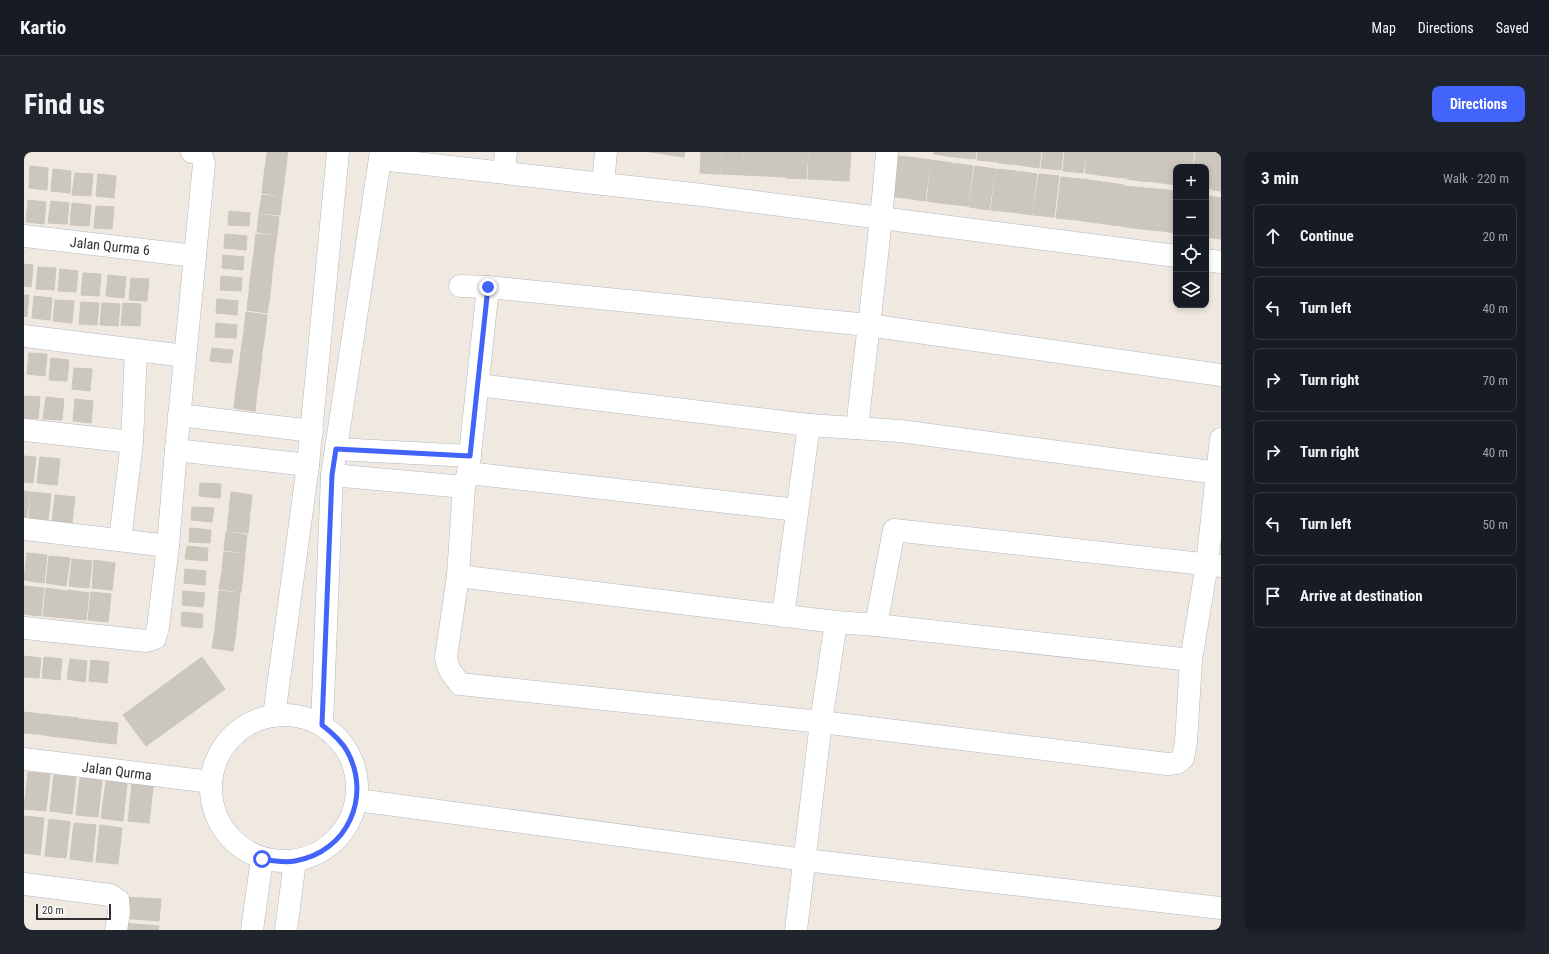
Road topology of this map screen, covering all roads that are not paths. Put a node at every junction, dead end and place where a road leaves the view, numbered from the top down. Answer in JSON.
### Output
{"nodes":[{"id":1,"x":192,"y":152,"type":"edge"},
{"id":2,"x":338,"y":152,"type":"edge"},
{"id":3,"x":606,"y":152,"type":"edge"},
{"id":4,"x":887,"y":152,"type":"edge"},
{"id":5,"x":380,"y":156,"type":"edge"},
{"id":6,"x":505,"y":162,"type":"edge"},
{"id":7,"x":603,"y":184,"type":"junction"},
{"id":8,"x":882,"y":219,"type":"junction"},
{"id":9,"x":24,"y":236,"type":"edge"},
{"id":10,"x":195,"y":256,"type":"junction"},
{"id":11,"x":1173,"y":256,"type":"edge"},
{"id":12,"x":1209,"y":260,"type":"edge"},
{"id":13,"x":1221,"y":262,"type":"edge"},
{"id":14,"x":460,"y":286,"type":"dead end"},
{"id":15,"x":488,"y":287,"type":"junction"},
{"id":16,"x":868,"y":325,"type":"junction"},
{"id":17,"x":24,"y":336,"type":"edge"},
{"id":18,"x":136,"y":350,"type":"junction"},
{"id":19,"x":185,"y":356,"type":"junction"},
{"id":20,"x":1221,"y":375,"type":"edge"},
{"id":21,"x":478,"y":385,"type":"junction"},
{"id":22,"x":179,"y":415,"type":"junction"},
{"id":23,"x":809,"y":425,"type":"junction"},
{"id":24,"x":857,"y":428,"type":"junction"},
{"id":25,"x":24,"y":430,"type":"edge"},
{"id":26,"x":312,"y":431,"type":"junction"},
{"id":27,"x":1221,"y":439,"type":"edge"},
{"id":28,"x":132,"y":442,"type":"junction"},
{"id":29,"x":336,"y":449,"type":"junction"},
{"id":30,"x":176,"y":450,"type":"junction"},
{"id":31,"x":308,"y":465,"type":"junction"},
{"id":32,"x":467,"y":472,"type":"junction"},
{"id":33,"x":1218,"y":473,"type":"junction"},
{"id":34,"x":332,"y":475,"type":"junction"},
{"id":35,"x":796,"y":510,"type":"junction"},
{"id":36,"x":24,"y":529,"type":"edge"},
{"id":37,"x":120,"y":540,"type":"junction"},
{"id":38,"x":168,"y":546,"type":"junction"},
{"id":39,"x":1214,"y":565,"type":"edge"},
{"id":40,"x":458,"y":576,"type":"junction"},
{"id":41,"x":783,"y":616,"type":"junction"},
{"id":42,"x":836,"y":622,"type":"junction"},
{"id":43,"x":876,"y":625,"type":"junction"},
{"id":44,"x":24,"y":628,"type":"edge"},
{"id":45,"x":1191,"y":660,"type":"junction"},
{"id":46,"x":274,"y":716,"type":"junction"},
{"id":47,"x":821,"y":722,"type":"junction"},
{"id":48,"x":322,"y":725,"type":"junction"},
{"id":49,"x":24,"y":759,"type":"edge"},
{"id":50,"x":211,"y":782,"type":"junction"},
{"id":51,"x":357,"y":800,"type":"junction"},
{"id":52,"x":262,"y":859,"type":"junction"},
{"id":53,"x":805,"y":860,"type":"junction"},
{"id":54,"x":295,"y":861,"type":"junction"},
{"id":55,"x":24,"y":884,"type":"edge"},
{"id":56,"x":1221,"y":908,"type":"edge"},
{"id":57,"x":116,"y":930,"type":"edge"},
{"id":58,"x":252,"y":930,"type":"edge"},
{"id":59,"x":286,"y":930,"type":"edge"},
{"id":60,"x":796,"y":930,"type":"edge"}],
"edges":[{"from":1,"to":10,"type":"street"},
{"from":2,"to":26,"type":"street"},
{"from":3,"to":7,"type":"street"},
{"from":4,"to":8,"type":"street"},
{"from":5,"to":6,"type":"street"},
{"from":5,"to":29,"type":"street"},
{"from":6,"to":7,"type":"street"},
{"from":7,"to":8,"type":"street"},
{"from":8,"to":11,"type":"street"},
{"from":8,"to":16,"type":"street"},
{"from":9,"to":10,"type":"street","name":"Jalan Qurma 6"},
{"from":10,"to":19,"type":"street"},
{"from":12,"to":13,"type":"street"},
{"from":14,"to":15,"type":"street"},
{"from":15,"to":16,"type":"street"},
{"from":15,"to":21,"type":"street"},
{"from":16,"to":20,"type":"street"},
{"from":16,"to":24,"type":"street"},
{"from":17,"to":18,"type":"street"},
{"from":18,"to":19,"type":"street"},
{"from":18,"to":28,"type":"street"},
{"from":19,"to":22,"type":"street"},
{"from":21,"to":23,"type":"street"},
{"from":21,"to":32,"type":"street"},
{"from":22,"to":26,"type":"street"},
{"from":22,"to":30,"type":"street"},
{"from":23,"to":24,"type":"street"},
{"from":23,"to":35,"type":"street"},
{"from":24,"to":33,"type":"street"},
{"from":25,"to":28,"type":"street"},
{"from":26,"to":31,"type":"street"},
{"from":27,"to":33,"type":"street"},
{"from":28,"to":37,"type":"street"},
{"from":29,"to":32,"type":"street"},
{"from":29,"to":34,"type":"street"},
{"from":30,"to":31,"type":"street"},
{"from":30,"to":38,"type":"street"},
{"from":31,"to":46,"type":"street"},
{"from":32,"to":34,"type":"street"},
{"from":32,"to":35,"type":"street"},
{"from":32,"to":40,"type":"street"},
{"from":33,"to":39,"type":"street"},
{"from":34,"to":48,"type":"street"},
{"from":35,"to":41,"type":"street"},
{"from":36,"to":37,"type":"street"},
{"from":37,"to":38,"type":"street"},
{"from":38,"to":44,"type":"street"},
{"from":39,"to":43,"type":"street"},
{"from":39,"to":45,"type":"street"},
{"from":40,"to":41,"type":"street"},
{"from":40,"to":47,"type":"street"},
{"from":41,"to":42,"type":"street"},
{"from":42,"to":43,"type":"street"},
{"from":42,"to":47,"type":"street"},
{"from":43,"to":45,"type":"street"},
{"from":45,"to":47,"type":"street"},
{"from":46,"to":48,"type":"street"},
{"from":46,"to":50,"type":"street"},
{"from":47,"to":53,"type":"street"},
{"from":48,"to":51,"type":"street"},
{"from":49,"to":50,"type":"street","name":"Jalan Qurma"},
{"from":50,"to":52,"type":"street"},
{"from":51,"to":53,"type":"street"},
{"from":51,"to":54,"type":"street"},
{"from":52,"to":54,"type":"street"},
{"from":52,"to":58,"type":"street"},
{"from":53,"to":56,"type":"street"},
{"from":53,"to":60,"type":"street"},
{"from":54,"to":59,"type":"street"},
{"from":55,"to":57,"type":"street"}]}
